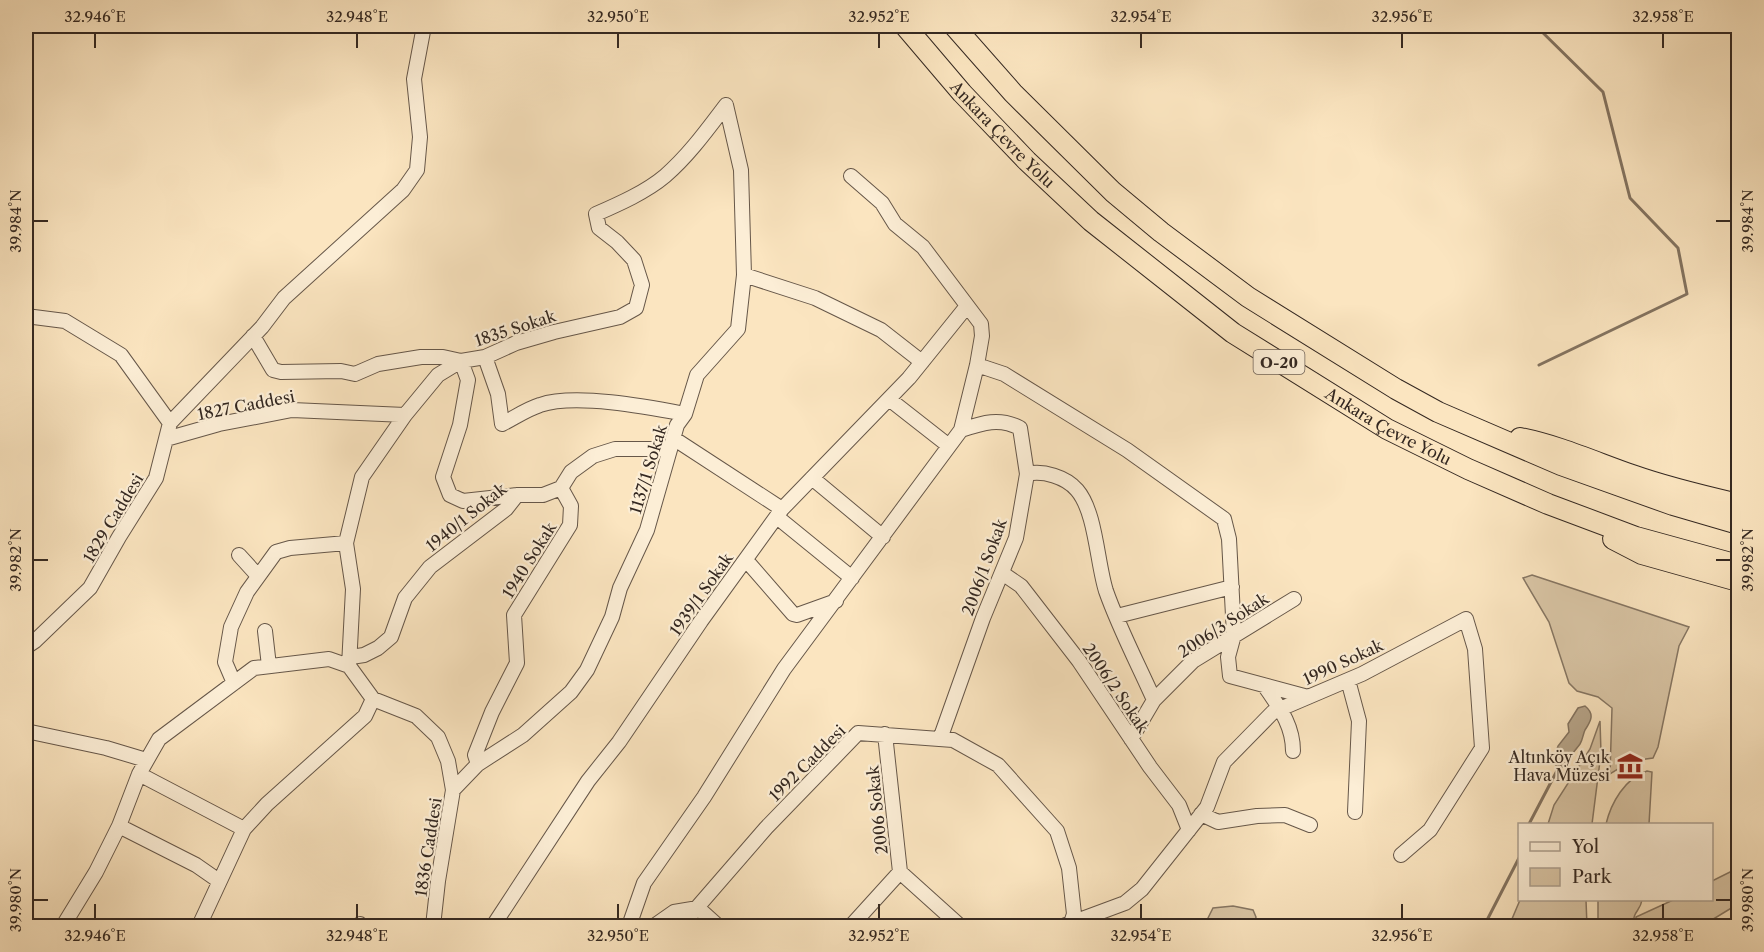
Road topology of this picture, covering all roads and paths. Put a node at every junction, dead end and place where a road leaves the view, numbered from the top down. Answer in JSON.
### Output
{"nodes":[{"id":1,"x":424,"y":26,"type":"edge"},
{"id":2,"x":905,"y":26,"type":"edge"},
{"id":3,"x":954,"y":26,"type":"edge"},
{"id":4,"x":726,"y":105,"type":"joint"},
{"id":5,"x":851,"y":176,"type":"dead end"},
{"id":6,"x":744,"y":275,"type":"junction"},
{"id":7,"x":967,"y":306,"type":"junction"},
{"id":8,"x":26,"y":315,"type":"edge"},
{"id":9,"x":253,"y":336,"type":"junction"},
{"id":10,"x":485,"y":357,"type":"junction"},
{"id":11,"x":461,"y":362,"type":"junction"},
{"id":12,"x":922,"y":362,"type":"junction"},
{"id":13,"x":977,"y":365,"type":"junction"},
{"id":14,"x":889,"y":399,"type":"junction"},
{"id":15,"x":685,"y":414,"type":"junction"},
{"id":16,"x":405,"y":415,"type":"junction"},
{"id":17,"x":170,"y":423,"type":"junction"},
{"id":18,"x":1478,"y":429,"type":"junction"},
{"id":19,"x":961,"y":430,"type":"junction"},
{"id":20,"x":166,"y":439,"type":"junction"},
{"id":21,"x":672,"y":444,"type":"junction"},
{"id":22,"x":949,"y":446,"type":"junction"},
{"id":23,"x":1027,"y":474,"type":"junction"},
{"id":24,"x":812,"y":478,"type":"junction"},
{"id":25,"x":561,"y":488,"type":"junction"},
{"id":26,"x":517,"y":495,"type":"junction"},
{"id":27,"x":1738,"y":504,"type":"edge"},
{"id":28,"x":1567,"y":511,"type":"junction"},
{"id":29,"x":780,"y":513,"type":"junction"},
{"id":30,"x":1738,"y":524,"type":"edge"},
{"id":31,"x":883,"y":537,"type":"junction"},
{"id":32,"x":346,"y":543,"type":"junction"},
{"id":33,"x":239,"y":555,"type":"dead end"},
{"id":34,"x":746,"y":560,"type":"junction"},
{"id":35,"x":1738,"y":565,"type":"edge"},
{"id":36,"x":1002,"y":573,"type":"junction"},
{"id":37,"x":258,"y":576,"type":"junction"},
{"id":38,"x":852,"y":578,"type":"junction"},
{"id":39,"x":1738,"y":581,"type":"edge"},
{"id":40,"x":1232,"y":587,"type":"junction"},
{"id":41,"x":1294,"y":599,"type":"dead end"},
{"id":42,"x":836,"y":601,"type":"junction"},
{"id":43,"x":1118,"y":616,"type":"junction"},
{"id":44,"x":265,"y":631,"type":"dead end"},
{"id":45,"x":1234,"y":635,"type":"junction"},
{"id":46,"x":26,"y":647,"type":"edge"},
{"id":47,"x":350,"y":661,"type":"junction"},
{"id":48,"x":269,"y":666,"type":"junction"},
{"id":49,"x":1348,"y":680,"type":"junction"},
{"id":50,"x":234,"y":683,"type":"junction"},
{"id":51,"x":1264,"y":685,"type":"junction"},
{"id":52,"x":1308,"y":697,"type":"junction"},
{"id":53,"x":373,"y":699,"type":"junction"},
{"id":54,"x":1154,"y":700,"type":"junction"},
{"id":55,"x":1280,"y":709,"type":"junction"},
{"id":56,"x":26,"y":731,"type":"edge"},
{"id":57,"x":885,"y":735,"type":"junction"},
{"id":58,"x":940,"y":739,"type":"junction"},
{"id":59,"x":1131,"y":739,"type":"junction"},
{"id":60,"x":1293,"y":751,"type":"dead end"},
{"id":61,"x":146,"y":760,"type":"junction"},
{"id":62,"x":478,"y":764,"type":"junction"},
{"id":63,"x":139,"y":774,"type":"junction"},
{"id":64,"x":453,"y":790,"type":"junction"},
{"id":65,"x":1355,"y":812,"type":"dead end"},
{"id":66,"x":1201,"y":814,"type":"junction"},
{"id":67,"x":1310,"y":825,"type":"dead end"},
{"id":68,"x":119,"y":826,"type":"junction"},
{"id":69,"x":244,"y":829,"type":"junction"},
{"id":70,"x":1189,"y":830,"type":"junction"},
{"id":71,"x":1401,"y":855,"type":"dead end"},
{"id":72,"x":900,"y":872,"type":"junction"},
{"id":73,"x":219,"y":880,"type":"junction"},
{"id":74,"x":698,"y":908,"type":"junction"},
{"id":75,"x":1068,"y":925,"type":"edge"},
{"id":76,"x":63,"y":927,"type":"edge"},
{"id":77,"x":199,"y":927,"type":"edge"},
{"id":78,"x":434,"y":927,"type":"edge"},
{"id":79,"x":493,"y":927,"type":"edge"},
{"id":80,"x":628,"y":927,"type":"edge"},
{"id":81,"x":654,"y":927,"type":"edge"},
{"id":82,"x":681,"y":927,"type":"edge"},
{"id":83,"x":718,"y":927,"type":"edge"},
{"id":84,"x":850,"y":927,"type":"edge"},
{"id":85,"x":960,"y":927,"type":"edge"}],
"edges":[{"from":1,"to":9,"type":"street"},
{"from":2,"to":28,"type":"highway","name":"Ankara Çevre Yolu","number":"O-20"},
{"from":3,"to":18,"type":"highway","number":"O-20"},
{"from":4,"to":6,"type":"street","name":"1137/1 Sokak"},
{"from":4,"to":10,"type":"street","name":"1835 Sokak"},
{"from":5,"to":7,"type":"street"},
{"from":6,"to":12,"type":"street"},
{"from":6,"to":15,"type":"street","name":"1137/1 Sokak"},
{"from":7,"to":12,"type":"street","name":"1939/1 Sokak"},
{"from":7,"to":13,"type":"street"},
{"from":8,"to":17,"type":"street"},
{"from":9,"to":11,"type":"street"},
{"from":9,"to":17,"type":"street"},
{"from":10,"to":11,"type":"street","name":"1835 Sokak"},
{"from":10,"to":15,"type":"street"},
{"from":11,"to":16,"type":"street","name":"1835 Sokak"},
{"from":11,"to":26,"type":"street"},
{"from":12,"to":14,"type":"street","name":"1939/1 Sokak"},
{"from":13,"to":19,"type":"street"},
{"from":13,"to":40,"type":"street"},
{"from":14,"to":22,"type":"street"},
{"from":14,"to":24,"type":"street","name":"1939/1 Sokak"},
{"from":15,"to":21,"type":"street","name":"1137/1 Sokak"},
{"from":16,"to":20,"type":"street","name":"1827 Caddesi"},
{"from":16,"to":32,"type":"street","name":"1835 Sokak"},
{"from":17,"to":20,"type":"street","name":"1829 Caddesi"},
{"from":18,"to":27,"type":"highway"},
{"from":18,"to":30,"type":"highway","number":"O-20"},
{"from":19,"to":22,"type":"street"},
{"from":19,"to":23,"type":"street","name":"2006/1 Sokak"},
{"from":20,"to":46,"type":"street","name":"1829 Caddesi"},
{"from":21,"to":25,"type":"street"},
{"from":21,"to":29,"type":"street"},
{"from":21,"to":62,"type":"street","name":"1137/1 Sokak"},
{"from":22,"to":31,"type":"street"},
{"from":23,"to":36,"type":"street","name":"2006/1 Sokak"},
{"from":23,"to":43,"type":"street"},
{"from":24,"to":29,"type":"street","name":"1939/1 Sokak"},
{"from":24,"to":31,"type":"street"},
{"from":25,"to":26,"type":"street","name":"1940/1 Sokak"},
{"from":25,"to":62,"type":"street","name":"1940 Sokak"},
{"from":26,"to":47,"type":"street","name":"1940/1 Sokak"},
{"from":28,"to":35,"type":"highway","name":"Ankara Çevre Yolu","number":"O-20"},
{"from":28,"to":39,"type":"highway"},
{"from":29,"to":34,"type":"street","name":"1939/1 Sokak"},
{"from":29,"to":38,"type":"street"},
{"from":31,"to":38,"type":"street"},
{"from":32,"to":37,"type":"street"},
{"from":32,"to":47,"type":"street","name":"1835 Sokak"},
{"from":33,"to":37,"type":"street"},
{"from":34,"to":42,"type":"street"},
{"from":34,"to":79,"type":"street","name":"1939/1 Sokak"},
{"from":36,"to":58,"type":"street","name":"2006/1 Sokak"},
{"from":36,"to":59,"type":"street","name":"2006/2 Sokak"},
{"from":37,"to":50,"type":"street"},
{"from":38,"to":42,"type":"street"},
{"from":40,"to":43,"type":"street"},
{"from":40,"to":45,"type":"street"},
{"from":41,"to":45,"type":"street","name":"2006/3 Sokak"},
{"from":42,"to":80,"type":"street"},
{"from":43,"to":54,"type":"street"},
{"from":44,"to":48,"type":"street"},
{"from":45,"to":51,"type":"street"},
{"from":45,"to":54,"type":"street","name":"2006/3 Sokak"},
{"from":47,"to":48,"type":"street"},
{"from":47,"to":53,"type":"street"},
{"from":48,"to":50,"type":"street"},
{"from":49,"to":52,"type":"street","name":"1990 Sokak"},
{"from":49,"to":65,"type":"street"},
{"from":49,"to":71,"type":"street","name":"1990 Sokak"},
{"from":50,"to":61,"type":"street"},
{"from":51,"to":52,"type":"street"},
{"from":51,"to":55,"type":"street"},
{"from":52,"to":55,"type":"street","name":"1990 Sokak"},
{"from":53,"to":64,"type":"street","name":"1836 Caddesi"},
{"from":53,"to":69,"type":"street"},
{"from":54,"to":59,"type":"street","name":"2006/3 Sokak"},
{"from":55,"to":60,"type":"street"},
{"from":55,"to":66,"type":"street","name":"1990 Sokak"},
{"from":56,"to":61,"type":"street"},
{"from":57,"to":58,"type":"street","name":"1992 Caddesi"},
{"from":57,"to":72,"type":"street","name":"2006 Sokak"},
{"from":57,"to":74,"type":"street","name":"1992 Caddesi"},
{"from":58,"to":75,"type":"street","name":"1992 Caddesi"},
{"from":59,"to":70,"type":"street","name":"2006/2 Sokak"},
{"from":61,"to":63,"type":"street"},
{"from":62,"to":64,"type":"street","name":"1137/1 Sokak"},
{"from":63,"to":68,"type":"street"},
{"from":63,"to":69,"type":"street"},
{"from":64,"to":78,"type":"street","name":"1836 Caddesi"},
{"from":66,"to":67,"type":"street"},
{"from":66,"to":70,"type":"street","name":"1990 Sokak"},
{"from":68,"to":73,"type":"street"},
{"from":68,"to":76,"type":"street"},
{"from":69,"to":73,"type":"street"},
{"from":70,"to":75,"type":"street","name":"1990 Sokak"},
{"from":72,"to":84,"type":"street"},
{"from":72,"to":85,"type":"street","name":"2006 Sokak"},
{"from":73,"to":77,"type":"street"},
{"from":74,"to":81,"type":"street"},
{"from":74,"to":82,"type":"street","name":"1992 Caddesi"},
{"from":74,"to":83,"type":"street"}]}
